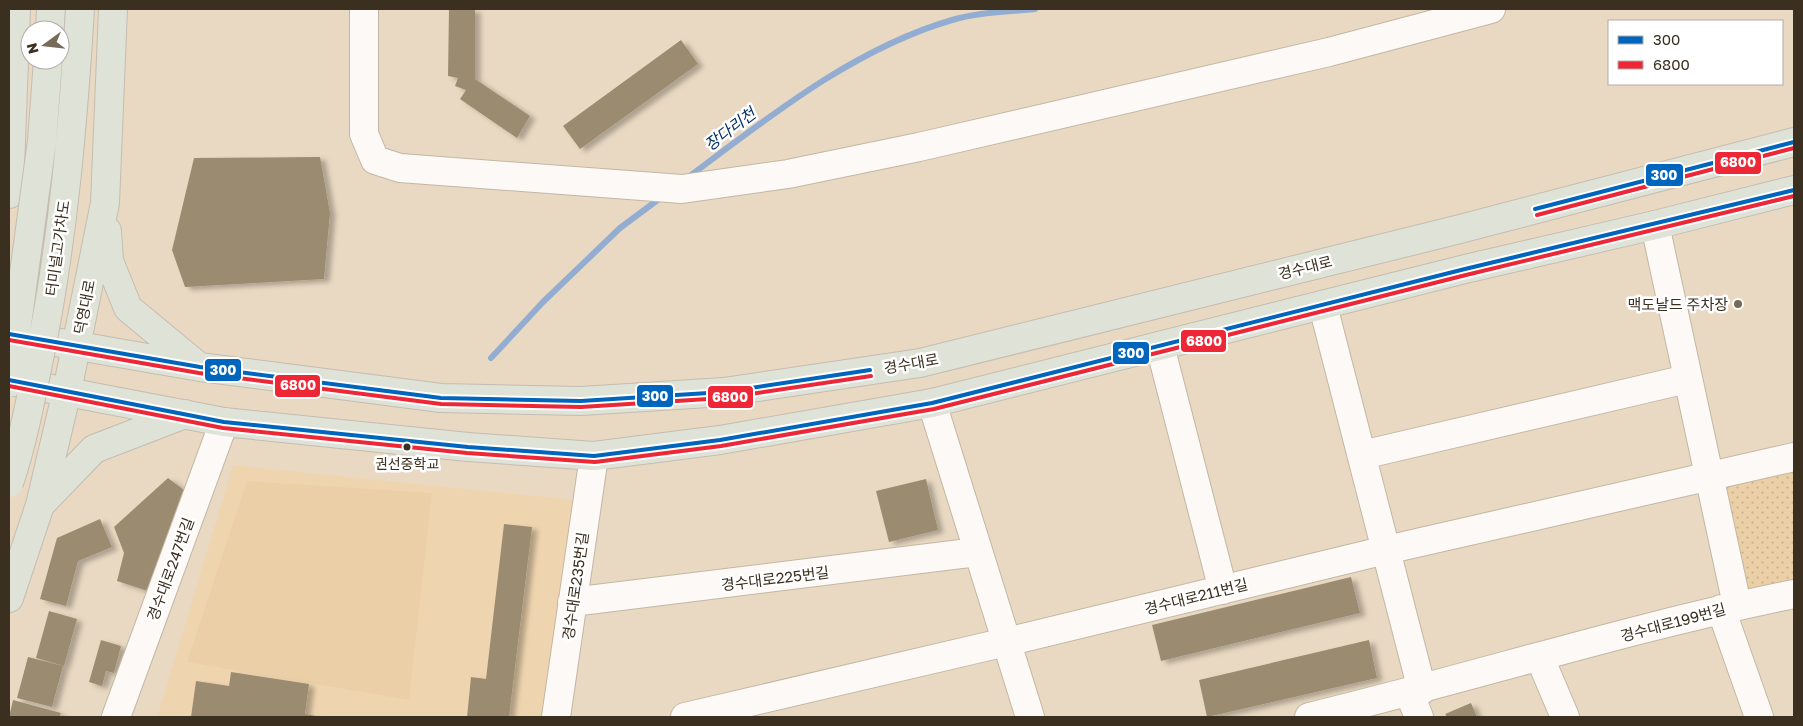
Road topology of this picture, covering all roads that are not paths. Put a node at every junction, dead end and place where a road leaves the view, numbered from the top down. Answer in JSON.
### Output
{"nodes":[{"id":1,"x":16,"y":9,"type":"edge"},
{"id":2,"x":80,"y":9,"type":"edge"},
{"id":3,"x":113,"y":9,"type":"edge"},
{"id":4,"x":364,"y":9,"type":"edge"},
{"id":5,"x":1491,"y":9,"type":"edge"},
{"id":6,"x":47,"y":70,"type":"edge"},
{"id":7,"x":1794,"y":142,"type":"edge"},
{"id":8,"x":1794,"y":190,"type":"edge"},
{"id":9,"x":9,"y":194,"type":"edge"},
{"id":10,"x":105,"y":203,"type":"junction"},
{"id":11,"x":1655,"y":225,"type":"junction"},
{"id":12,"x":1323,"y":306,"type":"junction"},
{"id":13,"x":9,"y":334,"type":"edge"},
{"id":14,"x":77,"y":346,"type":"junction"},
{"id":15,"x":1160,"y":346,"type":"junction"},
{"id":16,"x":200,"y":367,"type":"junction"},
{"id":17,"x":1687,"y":379,"type":"junction"},
{"id":18,"x":9,"y":382,"type":"edge"},
{"id":19,"x":67,"y":390,"type":"junction"},
{"id":20,"x":932,"y":403,"type":"junction"},
{"id":21,"x":185,"y":414,"type":"junction"},
{"id":22,"x":224,"y":422,"type":"junction"},
{"id":23,"x":594,"y":456,"type":"junction"},
{"id":24,"x":1362,"y":456,"type":"junction"},
{"id":25,"x":1794,"y":457,"type":"edge"},
{"id":26,"x":1709,"y":476,"type":"junction"},
{"id":27,"x":9,"y":483,"type":"edge"},
{"id":28,"x":40,"y":505,"type":"junction"},
{"id":29,"x":1386,"y":550,"type":"junction"},
{"id":30,"x":978,"y":552,"type":"junction"},
{"id":31,"x":1223,"y":590,"type":"junction"},
{"id":32,"x":1794,"y":594,"type":"edge"},
{"id":33,"x":9,"y":598,"type":"edge"},
{"id":34,"x":572,"y":602,"type":"junction"},
{"id":35,"x":1729,"y":607,"type":"junction"},
{"id":36,"x":1006,"y":642,"type":"junction"},
{"id":37,"x":1540,"y":658,"type":"junction"},
{"id":38,"x":1417,"y":700,"type":"edge"},
{"id":39,"x":116,"y":717,"type":"edge"},
{"id":40,"x":556,"y":717,"type":"edge"},
{"id":41,"x":686,"y":717,"type":"edge"},
{"id":42,"x":1030,"y":717,"type":"edge"},
{"id":43,"x":1309,"y":717,"type":"edge"},
{"id":44,"x":1565,"y":717,"type":"edge"},
{"id":45,"x":1759,"y":717,"type":"edge"}],
"edges":[{"from":1,"to":9,"type":"main road"},
{"from":2,"to":27,"type":"main road","name":"터미널고가차도","bridge":true},
{"from":3,"to":10,"type":"main road","name":"덕영대로"},
{"from":4,"to":5,"type":"street"},
{"from":6,"to":18,"type":"main road","name":"터미널고가차도","bridge":true},
{"from":7,"to":16,"type":"main road","name":"경수대로"},
{"from":8,"to":11,"type":"main road"},
{"from":10,"to":14,"type":"main road","name":"덕영대로"},
{"from":10,"to":16,"type":"main road"},
{"from":11,"to":12,"type":"main road"},
{"from":11,"to":17,"type":"street","name":"경수대로199번길"},
{"from":12,"to":15,"type":"main road"},
{"from":12,"to":24,"type":"street"},
{"from":13,"to":14,"type":"main road","name":"경수대로"},
{"from":14,"to":16,"type":"main road","name":"경수대로"},
{"from":14,"to":19,"type":"main road","name":"덕영대로"},
{"from":15,"to":20,"type":"main road"},
{"from":15,"to":31,"type":"street"},
{"from":17,"to":24,"type":"street"},
{"from":17,"to":26,"type":"street","name":"경수대로199번길"},
{"from":18,"to":19,"type":"main road"},
{"from":19,"to":21,"type":"main road"},
{"from":19,"to":28,"type":"main road","name":"덕영대로"},
{"from":20,"to":23,"type":"main road"},
{"from":20,"to":30,"type":"street"},
{"from":21,"to":22,"type":"main road"},
{"from":21,"to":28,"type":"main road"},
{"from":22,"to":23,"type":"main road"},
{"from":22,"to":39,"type":"street","name":"경수대로247번길"},
{"from":23,"to":34,"type":"street","name":"경수대로235번길"},
{"from":24,"to":29,"type":"street"},
{"from":25,"to":26,"type":"street"},
{"from":26,"to":29,"type":"street"},
{"from":26,"to":35,"type":"street","name":"경수대로199번길"},
{"from":28,"to":33,"type":"main road","name":"덕영대로"},
{"from":29,"to":31,"type":"street","name":"경수대로211번길"},
{"from":29,"to":38,"type":"street"},
{"from":30,"to":34,"type":"street","name":"경수대로225번길"},
{"from":30,"to":36,"type":"street"},
{"from":31,"to":36,"type":"street","name":"경수대로211번길"},
{"from":32,"to":35,"type":"street"},
{"from":34,"to":40,"type":"street","name":"경수대로235번길"},
{"from":35,"to":37,"type":"street","name":"경수대로199번길"},
{"from":35,"to":45,"type":"street"},
{"from":36,"to":41,"type":"street"},
{"from":36,"to":42,"type":"street"},
{"from":37,"to":38,"type":"street"},
{"from":37,"to":44,"type":"street"},
{"from":38,"to":43,"type":"street"}]}
